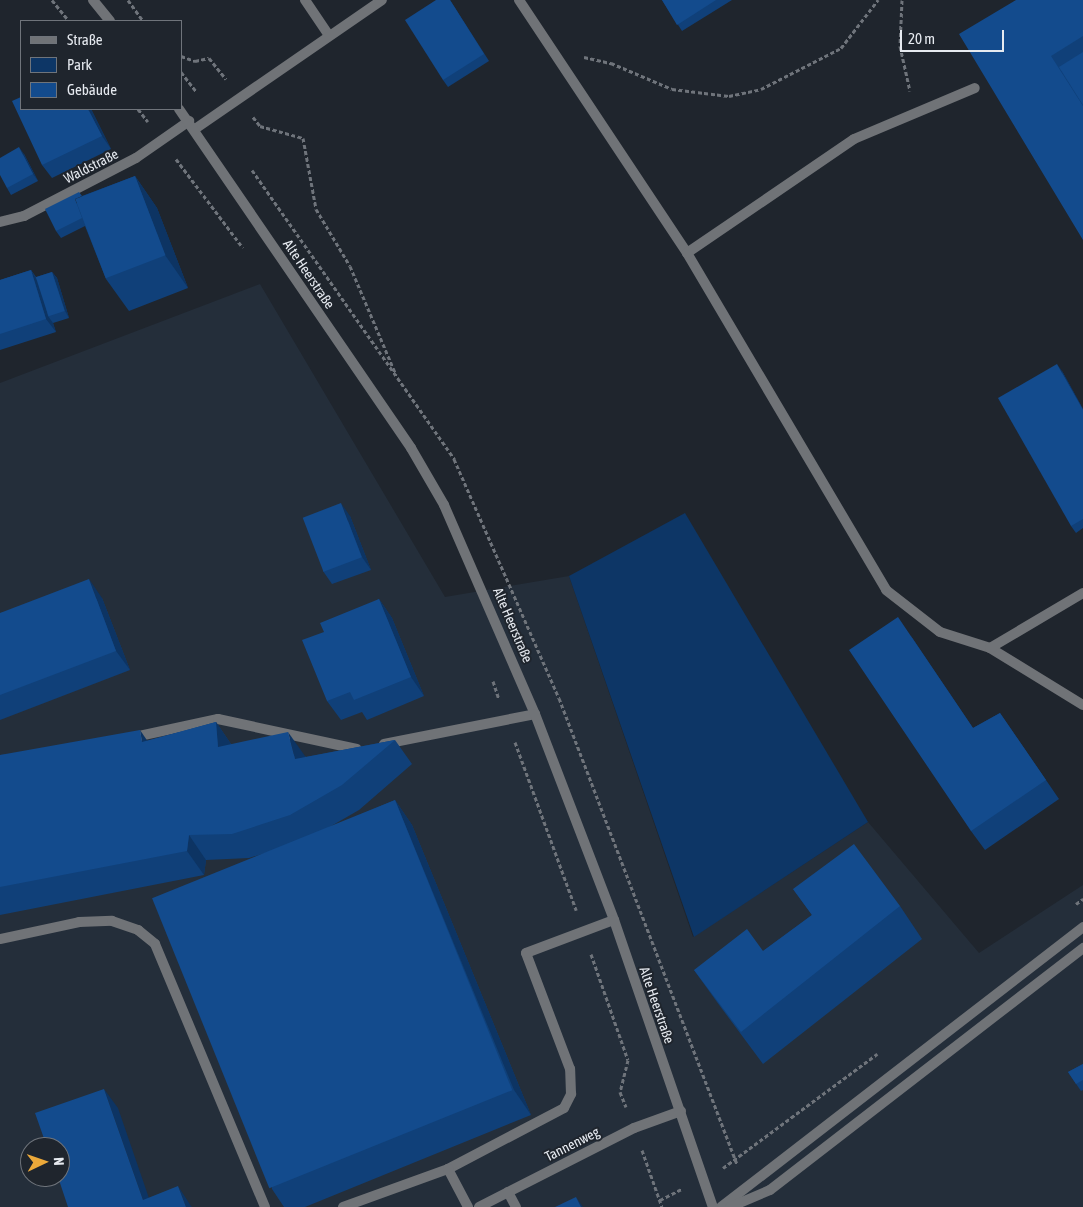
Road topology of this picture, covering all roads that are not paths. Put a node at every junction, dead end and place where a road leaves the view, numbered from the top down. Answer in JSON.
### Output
{"nodes":[{"id":1,"x":93,"y":0,"type":"edge"},
{"id":2,"x":305,"y":0,"type":"edge"},
{"id":3,"x":382,"y":0,"type":"edge"},
{"id":4,"x":519,"y":0,"type":"edge"},
{"id":5,"x":109,"y":20,"type":"edge"},
{"id":6,"x":328,"y":34,"type":"junction"},
{"id":7,"x":975,"y":88,"type":"edge"},
{"id":8,"x":180,"y":110,"type":"edge"},
{"id":9,"x":192,"y":125,"type":"junction"},
{"id":10,"x":0,"y":222,"type":"edge"},
{"id":11,"x":687,"y":253,"type":"junction"},
{"id":12,"x":1083,"y":593,"type":"edge"},
{"id":13,"x":990,"y":648,"type":"junction"},
{"id":14,"x":1083,"y":705,"type":"edge"},
{"id":15,"x":535,"y":714,"type":"junction"},
{"id":16,"x":122,"y":740,"type":"edge"},
{"id":17,"x":614,"y":920,"type":"junction"},
{"id":18,"x":1083,"y":927,"type":"edge"},
{"id":19,"x":0,"y":939,"type":"edge"},
{"id":20,"x":1083,"y":948,"type":"edge"},
{"id":21,"x":681,"y":1111,"type":"junction"},
{"id":22,"x":448,"y":1169,"type":"junction"},
{"id":23,"x":508,"y":1192,"type":"junction"},
{"id":24,"x":265,"y":1207,"type":"edge"},
{"id":25,"x":343,"y":1207,"type":"edge"},
{"id":26,"x":468,"y":1207,"type":"edge"},
{"id":27,"x":479,"y":1207,"type":"edge"},
{"id":28,"x":516,"y":1207,"type":"edge"},
{"id":29,"x":713,"y":1207,"type":"edge"},
{"id":30,"x":721,"y":1207,"type":"edge"},
{"id":31,"x":730,"y":1207,"type":"edge"}],
"edges":[{"from":1,"to":5,"type":"street"},
{"from":2,"to":6,"type":"street"},
{"from":3,"to":6,"type":"street","name":"Waldstraße"},
{"from":4,"to":11,"type":"street"},
{"from":6,"to":9,"type":"street","name":"Waldstraße"},
{"from":7,"to":11,"type":"street"},
{"from":8,"to":9,"type":"street","name":"Alte Heerstraße"},
{"from":9,"to":10,"type":"street","name":"Waldstraße"},
{"from":9,"to":15,"type":"street","name":"Alte Heerstraße"},
{"from":11,"to":13,"type":"street"},
{"from":12,"to":13,"type":"street"},
{"from":13,"to":14,"type":"street"},
{"from":15,"to":16,"type":"street"},
{"from":15,"to":17,"type":"street","name":"Alte Heerstraße"},
{"from":17,"to":21,"type":"street","name":"Alte Heerstraße"},
{"from":17,"to":22,"type":"street"},
{"from":18,"to":30,"type":"street"},
{"from":19,"to":24,"type":"street"},
{"from":20,"to":31,"type":"street"},
{"from":21,"to":23,"type":"street","name":"Tannenweg"},
{"from":21,"to":29,"type":"street","name":"Alte Heerstraße"},
{"from":22,"to":25,"type":"street"},
{"from":22,"to":26,"type":"street"},
{"from":23,"to":27,"type":"street","name":"Tannenweg"},
{"from":23,"to":28,"type":"street"}]}
